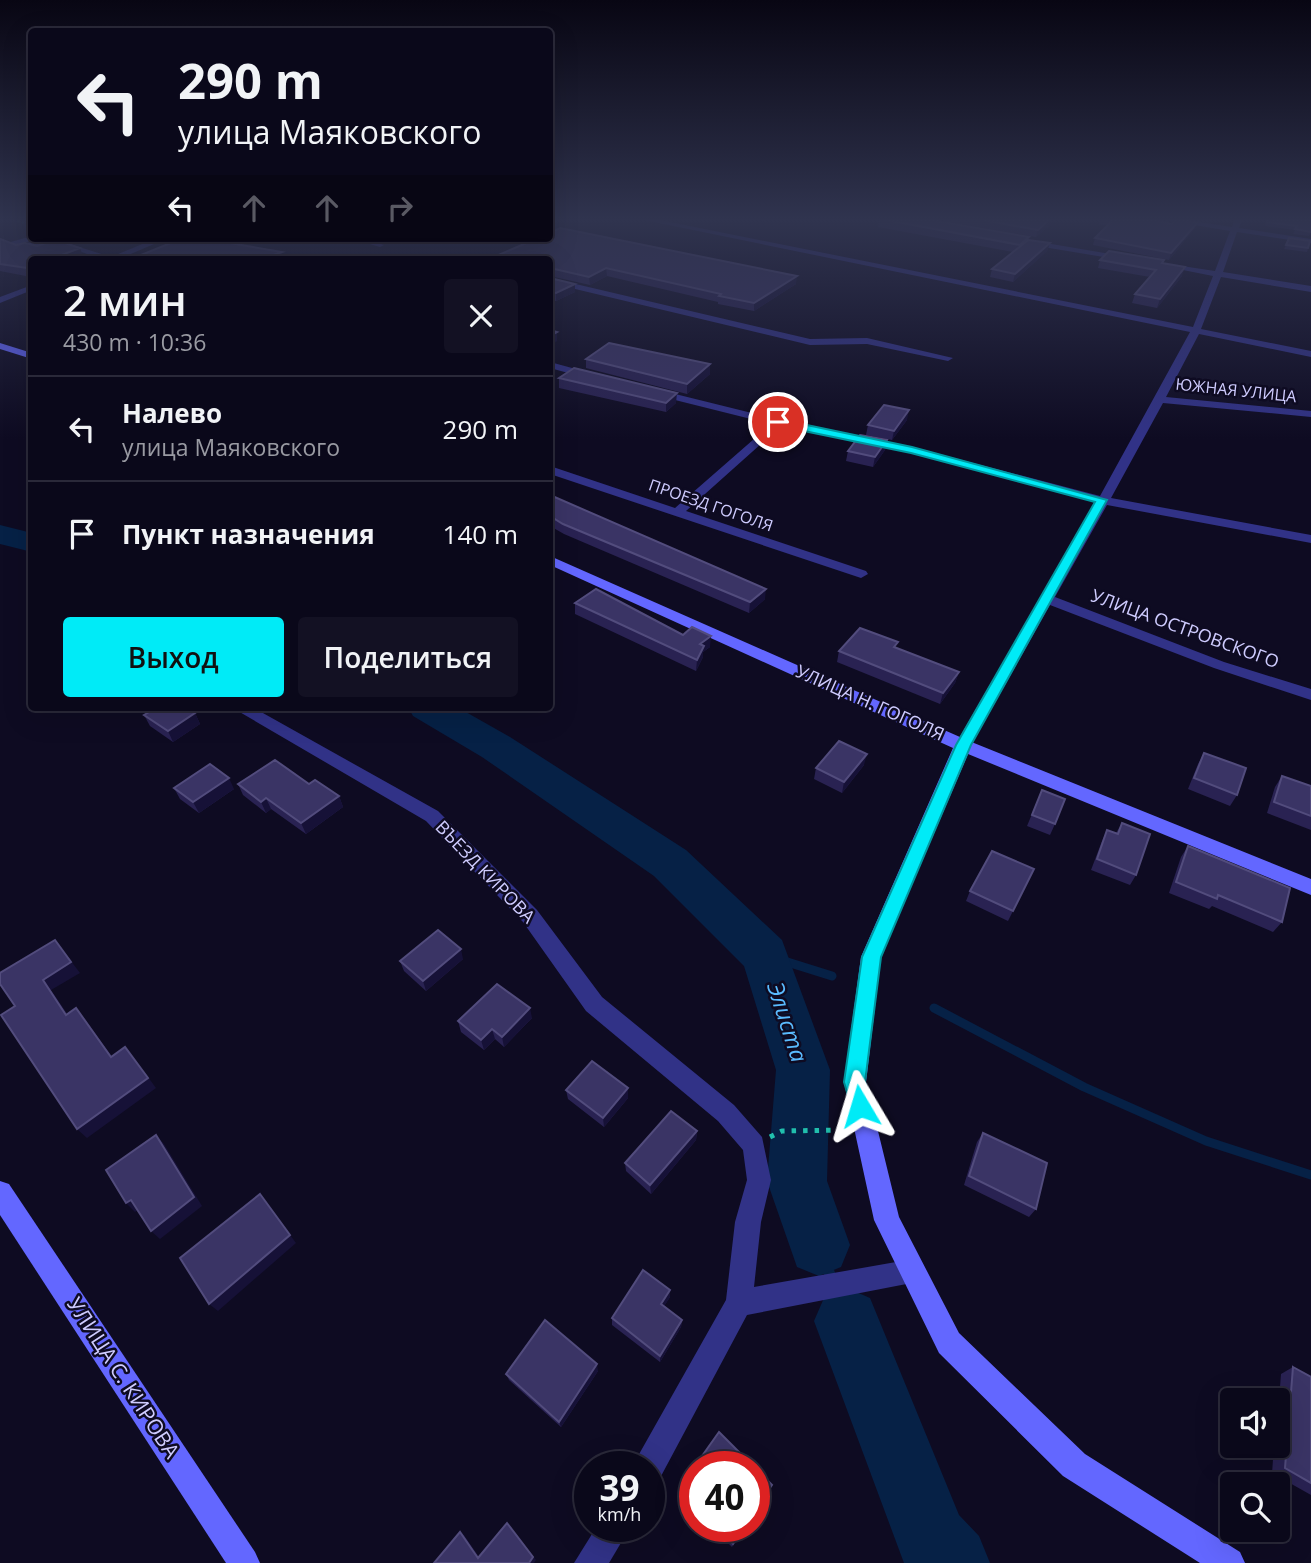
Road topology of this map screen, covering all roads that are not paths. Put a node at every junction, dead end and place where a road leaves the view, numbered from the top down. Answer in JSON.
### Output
{"nodes":[{"id":1,"x":17,"y":293,"type":"edge"},
{"id":2,"x":601,"y":293,"type":"edge"},
{"id":3,"x":1003,"y":293,"type":"edge"},
{"id":4,"x":1211,"y":293,"type":"edge"},
{"id":5,"x":0,"y":300,"type":"edge"},
{"id":6,"x":1195,"y":332,"type":"junction"},
{"id":7,"x":0,"y":346,"type":"edge"},
{"id":8,"x":1311,"y":354,"type":"edge"},
{"id":9,"x":28,"y":355,"type":"edge"},
{"id":10,"x":948,"y":358,"type":"dead end"},
{"id":11,"x":553,"y":366,"type":"edge"},
{"id":12,"x":603,"y":379,"type":"edge"},
{"id":13,"x":644,"y":389,"type":"edge"},
{"id":14,"x":1158,"y":399,"type":"junction"},
{"id":15,"x":1311,"y":414,"type":"edge"},
{"id":16,"x":778,"y":422,"type":"junction"},
{"id":17,"x":553,"y":471,"type":"edge"},
{"id":18,"x":1102,"y":500,"type":"junction"},
{"id":19,"x":677,"y":513,"type":"junction"},
{"id":20,"x":1311,"y":540,"type":"edge"},
{"id":21,"x":553,"y":561,"type":"edge"},
{"id":22,"x":861,"y":574,"type":"dead end"},
{"id":23,"x":1047,"y":599,"type":"junction"},
{"id":24,"x":1311,"y":695,"type":"edge"},
{"id":25,"x":246,"y":711,"type":"edge"},
{"id":26,"x":964,"y":745,"type":"junction"},
{"id":27,"x":1311,"y":887,"type":"edge"},
{"id":28,"x":0,"y":1193,"type":"edge"},
{"id":29,"x":913,"y":1272,"type":"junction"},
{"id":30,"x":739,"y":1303,"type":"junction"},
{"id":31,"x":658,"y":1451,"type":"edge"},
{"id":32,"x":605,"y":1542,"type":"edge"},
{"id":33,"x":244,"y":1563,"type":"edge"},
{"id":34,"x":590,"y":1563,"type":"edge"},
{"id":35,"x":1229,"y":1563,"type":"edge"}],
"edges":[{"from":1,"to":5,"type":"street"},
{"from":2,"to":10,"type":"street"},
{"from":3,"to":6,"type":"street"},
{"from":4,"to":6,"type":"street"},
{"from":6,"to":8,"type":"street"},
{"from":6,"to":14,"type":"street"},
{"from":7,"to":9,"type":"street"},
{"from":11,"to":12,"type":"street"},
{"from":13,"to":16,"type":"street"},
{"from":14,"to":15,"type":"street","name":"ЮЖНАЯ УЛИЦА"},
{"from":14,"to":18,"type":"street"},
{"from":16,"to":18,"type":"street"},
{"from":16,"to":19,"type":"street"},
{"from":17,"to":19,"type":"street","name":"ПРОЕЗД ГОГОЛЯ"},
{"from":18,"to":20,"type":"street"},
{"from":18,"to":23,"type":"street"},
{"from":19,"to":22,"type":"street","name":"ПРОЕЗД ГОГОЛЯ"},
{"from":21,"to":26,"type":"street","name":"УЛИЦА Н. ГОГОЛЯ"},
{"from":23,"to":24,"type":"street","name":"УЛИЦА ОСТРОВСКОГО"},
{"from":23,"to":26,"type":"street"},
{"from":25,"to":30,"type":"street","name":"ВЪЕЗД КИРОВА"},
{"from":26,"to":27,"type":"street","name":"УЛИЦА Н. ГОГОЛЯ"},
{"from":26,"to":29,"type":"street"},
{"from":28,"to":33,"type":"street","name":"УЛИЦА С. КИРОВА"},
{"from":29,"to":30,"type":"street"},
{"from":29,"to":35,"type":"street"},
{"from":30,"to":31,"type":"street"},
{"from":32,"to":34,"type":"street"}]}
